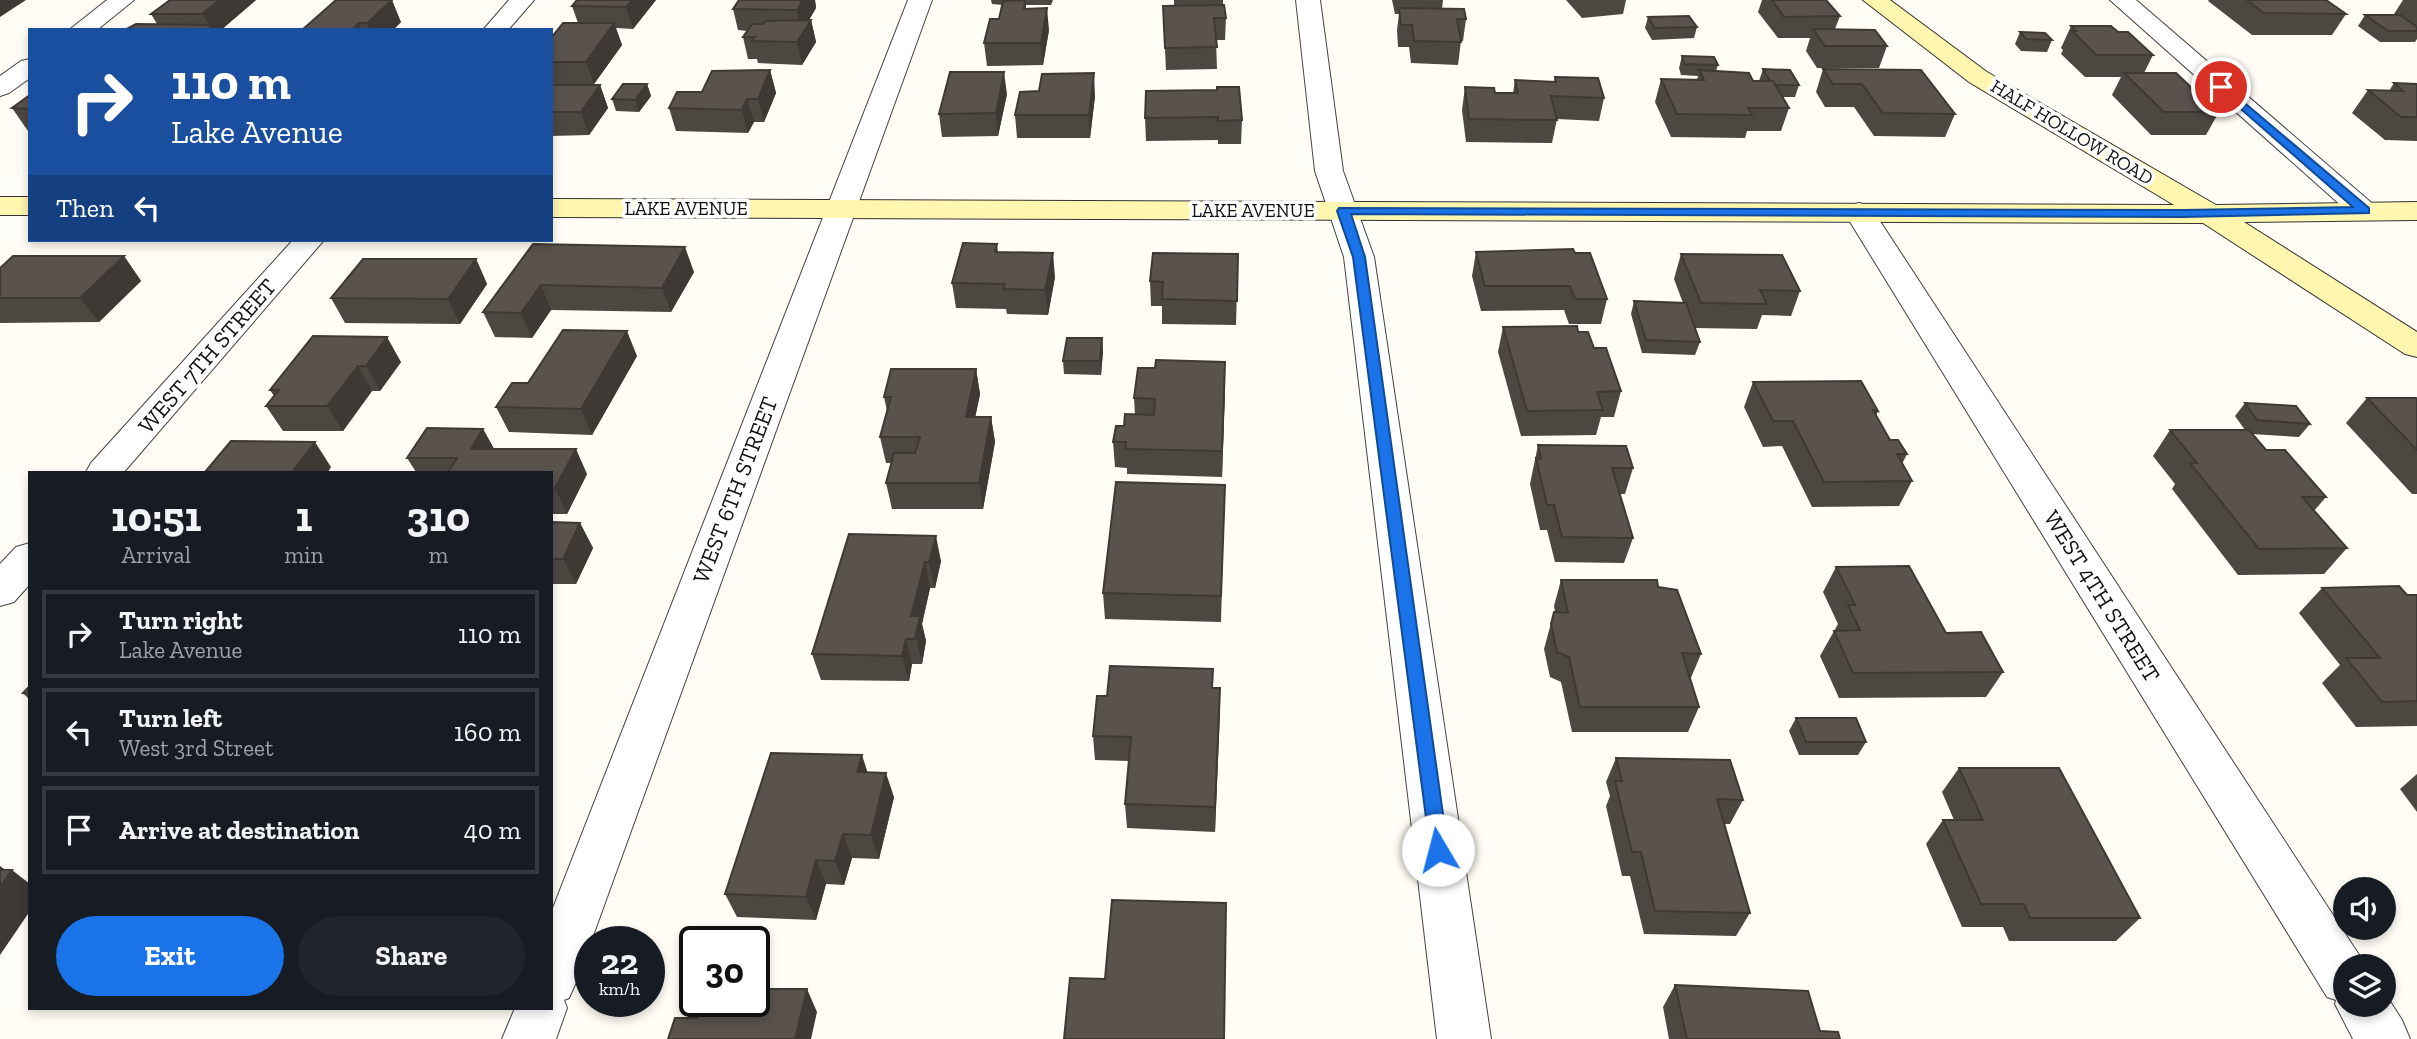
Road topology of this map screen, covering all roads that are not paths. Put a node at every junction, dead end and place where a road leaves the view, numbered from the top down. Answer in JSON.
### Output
{"nodes":[{"id":1,"x":122,"y":0,"type":"edge"},
{"id":2,"x":522,"y":0,"type":"edge"},
{"id":3,"x":920,"y":0,"type":"edge"},
{"id":4,"x":1308,"y":0,"type":"edge"},
{"id":5,"x":1875,"y":0,"type":"edge"},
{"id":6,"x":2122,"y":0,"type":"edge"},
{"id":7,"x":84,"y":28,"type":"edge"},
{"id":8,"x":497,"y":28,"type":"edge"},
{"id":9,"x":28,"y":67,"type":"edge"},
{"id":10,"x":0,"y":88,"type":"edge"},
{"id":11,"x":0,"y":206,"type":"edge"},
{"id":12,"x":28,"y":206,"type":"edge"},
{"id":13,"x":841,"y":206,"type":"junction"},
{"id":14,"x":553,"y":208,"type":"edge"},
{"id":15,"x":1343,"y":211,"type":"junction"},
{"id":16,"x":2364,"y":211,"type":"junction"},
{"id":17,"x":2417,"y":211,"type":"edge"},
{"id":18,"x":1859,"y":212,"type":"junction"},
{"id":19,"x":2210,"y":214,"type":"junction"},
{"id":20,"x":307,"y":242,"type":"edge"},
{"id":21,"x":2417,"y":346,"type":"edge"},
{"id":22,"x":105,"y":471,"type":"edge"},
{"id":23,"x":28,"y":559,"type":"edge"},
{"id":24,"x":0,"y":591,"type":"edge"},
{"id":25,"x":2333,"y":960,"type":"edge"},
{"id":26,"x":553,"y":975,"type":"edge"},
{"id":27,"x":540,"y":1010,"type":"edge"},
{"id":28,"x":2369,"y":1017,"type":"edge"},
{"id":29,"x":529,"y":1039,"type":"edge"},
{"id":30,"x":1464,"y":1039,"type":"edge"},
{"id":31,"x":2383,"y":1039,"type":"edge"}],
"edges":[{"from":1,"to":7,"type":"street"},
{"from":2,"to":8,"type":"street"},
{"from":3,"to":13,"type":"street","name":"WEST 6TH STREET"},
{"from":4,"to":15,"type":"street"},
{"from":5,"to":19,"type":"street","name":"HALF HOLLOW ROAD"},
{"from":6,"to":16,"type":"street"},
{"from":9,"to":10,"type":"street"},
{"from":11,"to":12,"type":"street"},
{"from":13,"to":14,"type":"street","name":"LAKE AVENUE"},
{"from":13,"to":15,"type":"street","name":"LAKE AVENUE"},
{"from":13,"to":26,"type":"street","name":"WEST 6TH STREET"},
{"from":15,"to":18,"type":"street","name":"LAKE AVENUE"},
{"from":15,"to":30,"type":"street"},
{"from":16,"to":17,"type":"street","name":"LAKE AVENUE"},
{"from":16,"to":19,"type":"street","name":"LAKE AVENUE"},
{"from":18,"to":19,"type":"street","name":"LAKE AVENUE"},
{"from":18,"to":25,"type":"street","name":"WEST 4TH STREET"},
{"from":19,"to":21,"type":"street","name":"HALF HOLLOW ROAD"},
{"from":20,"to":22,"type":"street","name":"WEST 7TH STREET"},
{"from":23,"to":24,"type":"street"},
{"from":27,"to":29,"type":"street"},
{"from":28,"to":31,"type":"street"}]}
